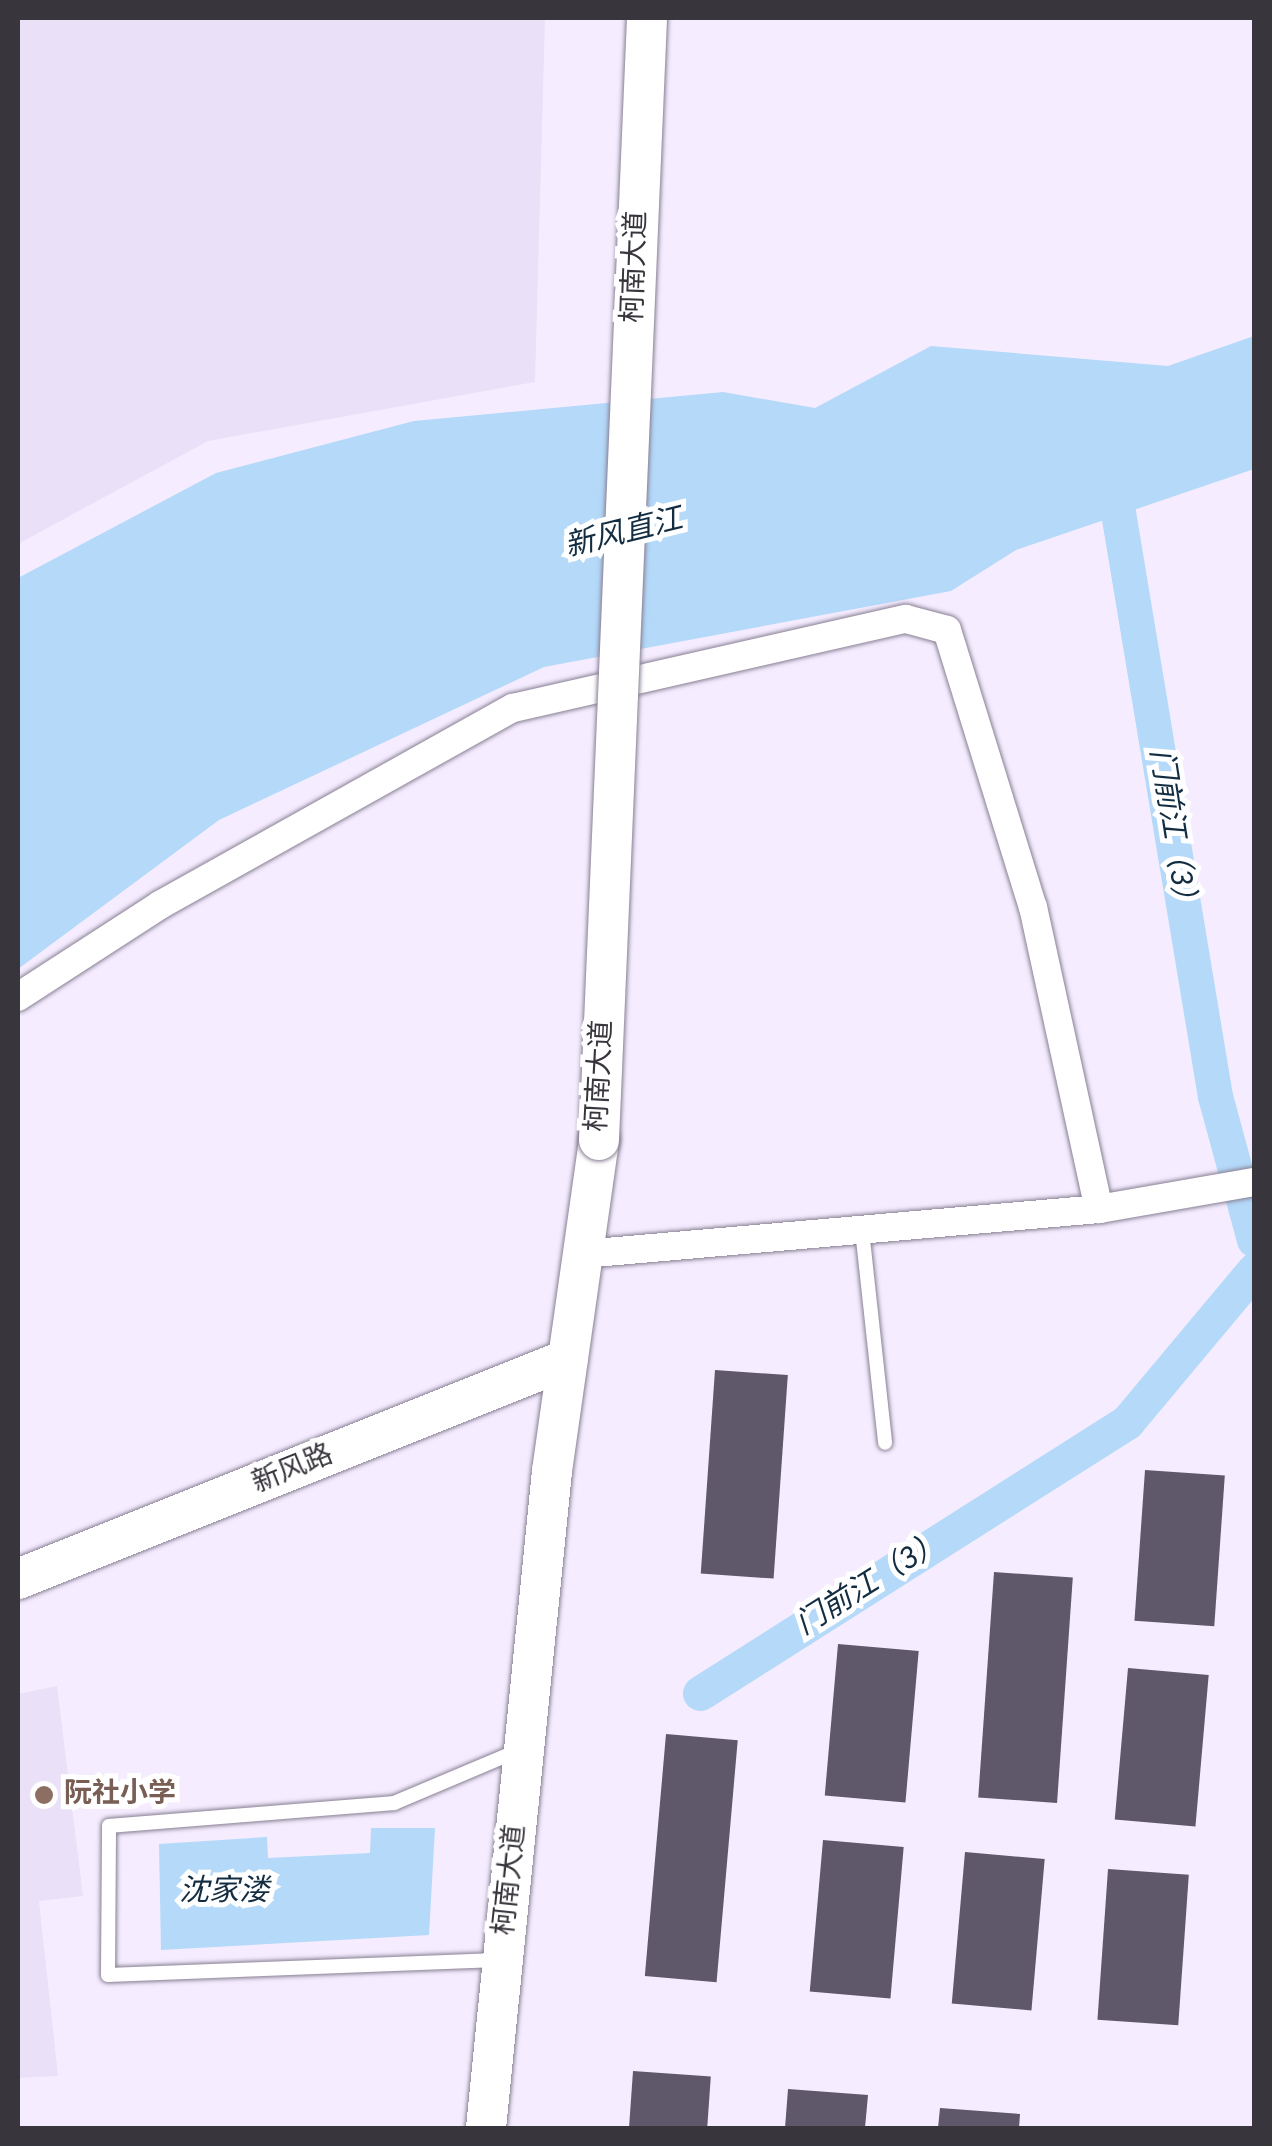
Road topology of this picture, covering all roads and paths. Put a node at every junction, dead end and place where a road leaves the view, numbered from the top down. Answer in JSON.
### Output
{"nodes":[{"id":1,"x":647,"y":18,"type":"edge"},
{"id":2,"x":18,"y":997,"type":"edge"},
{"id":3,"x":1254,"y":1182,"type":"edge"},
{"id":4,"x":1099,"y":1209,"type":"junction"},
{"id":5,"x":862,"y":1230,"type":"junction"},
{"id":6,"x":583,"y":1254,"type":"junction"},
{"id":7,"x":568,"y":1359,"type":"junction"},
{"id":8,"x":885,"y":1443,"type":"dead end"},
{"id":9,"x":18,"y":1579,"type":"edge"},
{"id":10,"x":525,"y":1748,"type":"junction"},
{"id":11,"x":503,"y":1960,"type":"junction"},
{"id":12,"x":486,"y":2128,"type":"edge"}],
"edges":[{"from":1,"to":6,"type":"main road","name":"柯南大道","bridge":true},
{"from":2,"to":4,"type":"street"},
{"from":3,"to":4,"type":"street"},
{"from":4,"to":5,"type":"street"},
{"from":5,"to":6,"type":"street"},
{"from":5,"to":8,"type":"lane"},
{"from":6,"to":7,"type":"main road","name":"柯南大道"},
{"from":7,"to":9,"type":"main road","name":"新风路"},
{"from":7,"to":10,"type":"main road","name":"柯南大道"},
{"from":10,"to":11,"type":"main road","name":"柯南大道"},
{"from":10,"to":11,"type":"lane"},
{"from":11,"to":12,"type":"main road","name":"柯南大道"}]}
